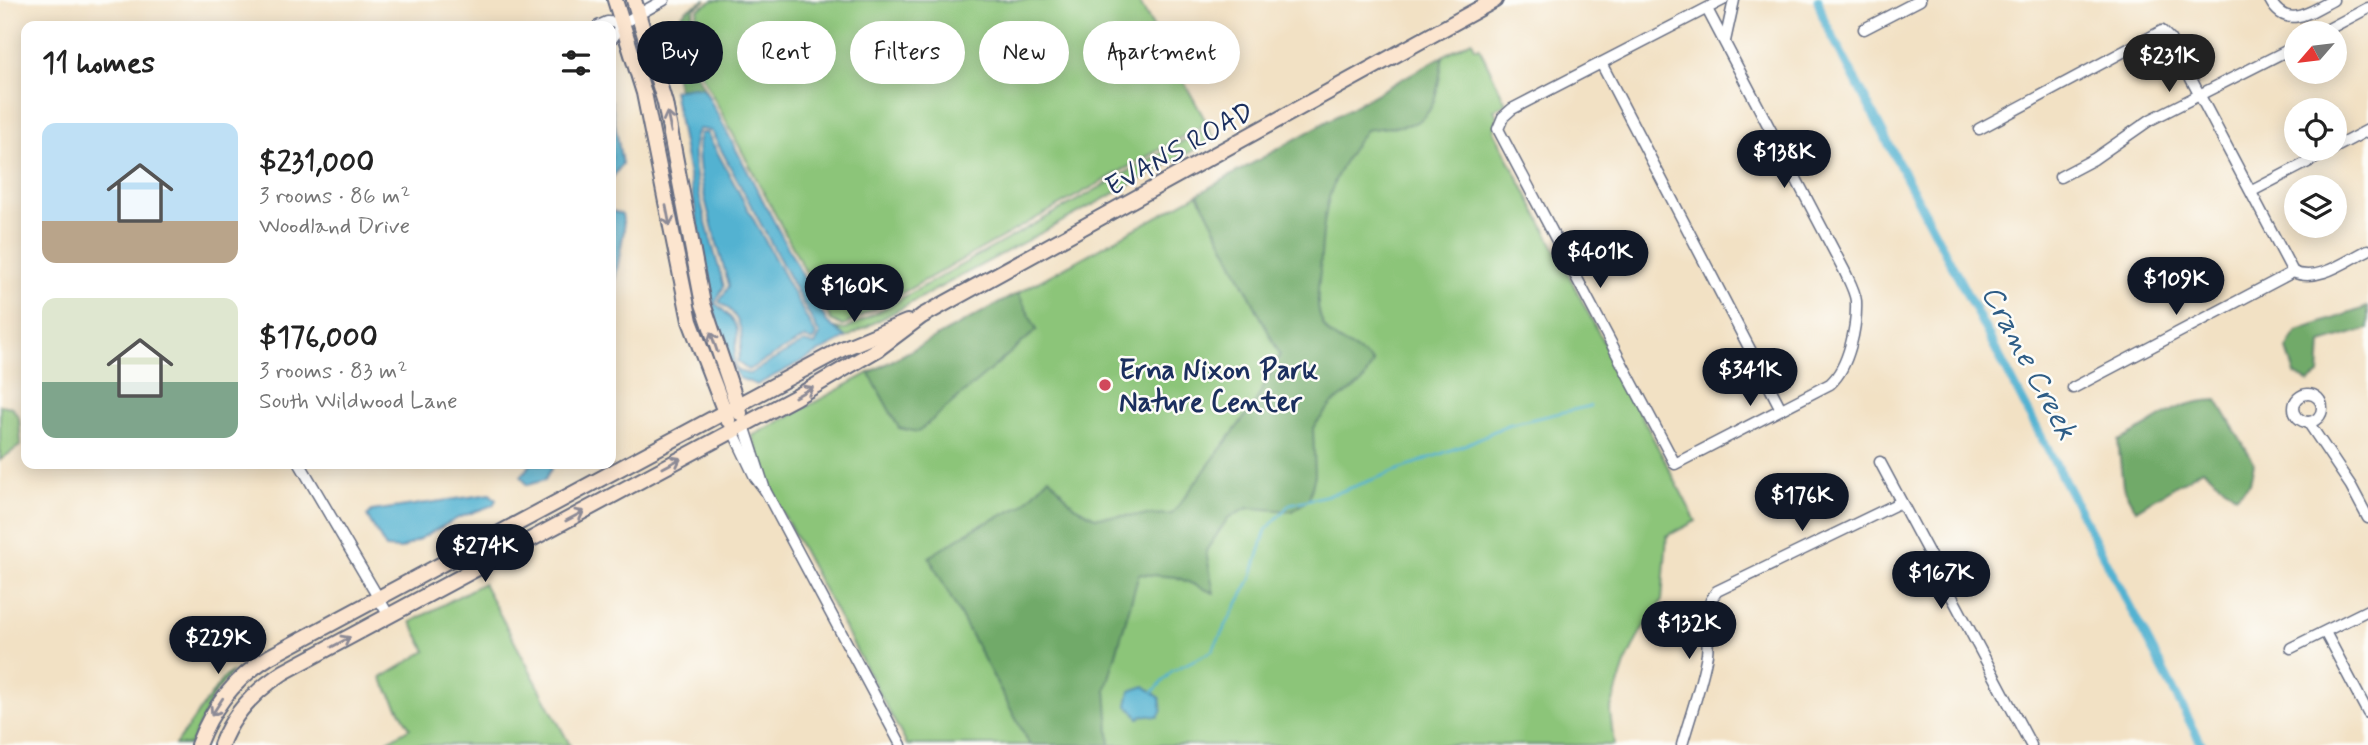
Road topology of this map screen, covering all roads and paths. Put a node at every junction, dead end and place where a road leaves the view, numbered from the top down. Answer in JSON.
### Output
{"nodes":[{"id":1,"x":615,"y":0,"type":"edge"},
{"id":2,"x":664,"y":0,"type":"edge"},
{"id":3,"x":1495,"y":0,"type":"edge"},
{"id":4,"x":1723,"y":0,"type":"edge"},
{"id":5,"x":1734,"y":0,"type":"edge"},
{"id":6,"x":1920,"y":0,"type":"edge"},
{"id":7,"x":2270,"y":0,"type":"edge"},
{"id":8,"x":2333,"y":0,"type":"edge"},
{"id":9,"x":637,"y":7,"type":"edge"},
{"id":10,"x":2368,"y":8,"type":"edge"},
{"id":11,"x":1707,"y":9,"type":"junction"},
{"id":12,"x":2344,"y":21,"type":"edge"},
{"id":13,"x":616,"y":23,"type":"edge"},
{"id":14,"x":623,"y":23,"type":"junction"},
{"id":15,"x":1864,"y":29,"type":"dead end"},
{"id":16,"x":616,"y":33,"type":"edge"},
{"id":17,"x":1726,"y":45,"type":"junction"},
{"id":18,"x":2284,"y":52,"type":"edge"},
{"id":19,"x":1601,"y":63,"type":"junction"},
{"id":20,"x":2200,"y":97,"type":"junction"},
{"id":21,"x":1979,"y":129,"type":"dead end"},
{"id":22,"x":2368,"y":130,"type":"edge"},
{"id":23,"x":2347,"y":141,"type":"edge"},
{"id":24,"x":2309,"y":161,"type":"edge"},
{"id":25,"x":2060,"y":177,"type":"dead end"},
{"id":26,"x":2252,"y":191,"type":"junction"},
{"id":27,"x":2368,"y":250,"type":"edge"},
{"id":28,"x":2293,"y":272,"type":"junction"},
{"id":29,"x":922,"y":316,"type":"junction"},
{"id":30,"x":2073,"y":388,"type":"dead end"},
{"id":31,"x":731,"y":409,"type":"junction"},
{"id":32,"x":1781,"y":409,"type":"junction"},
{"id":33,"x":2308,"y":422,"type":"dead end"},
{"id":34,"x":739,"y":428,"type":"junction"},
{"id":35,"x":1880,"y":462,"type":"dead end"},
{"id":36,"x":303,"y":469,"type":"edge"},
{"id":37,"x":1901,"y":502,"type":"junction"},
{"id":38,"x":2368,"y":518,"type":"edge"},
{"id":39,"x":378,"y":598,"type":"junction"},
{"id":40,"x":2368,"y":610,"type":"edge"},
{"id":41,"x":389,"y":616,"type":"junction"},
{"id":42,"x":2325,"y":632,"type":"junction"},
{"id":43,"x":2291,"y":648,"type":"dead end"},
{"id":44,"x":2368,"y":713,"type":"edge"},
{"id":45,"x":198,"y":745,"type":"edge"},
{"id":46,"x":221,"y":745,"type":"edge"},
{"id":47,"x":901,"y":745,"type":"edge"},
{"id":48,"x":1682,"y":745,"type":"edge"},
{"id":49,"x":2031,"y":745,"type":"edge"}],
"edges":[{"from":1,"to":14,"type":"main road"},
{"from":2,"to":9,"type":"street"},
{"from":3,"to":29,"type":"main road","name":"EVANS ROAD"},
{"from":4,"to":11,"type":"street"},
{"from":5,"to":17,"type":"street"},
{"from":6,"to":15,"type":"street"},
{"from":7,"to":8,"type":"street"},
{"from":9,"to":14,"type":"street"},
{"from":31,"to":9,"type":"main road","one_way":true},
{"from":10,"to":12,"type":"street"},
{"from":11,"to":17,"type":"street"},
{"from":11,"to":19,"type":"street"},
{"from":13,"to":14,"type":"street"},
{"from":14,"to":16,"type":"street"},
{"from":14,"to":31,"type":"main road","one_way":true},
{"from":17,"to":32,"type":"street"},
{"from":18,"to":20,"type":"street"},
{"from":19,"to":32,"type":"street"},
{"from":19,"to":32,"type":"street"},
{"from":20,"to":21,"type":"street"},
{"from":20,"to":25,"type":"street"},
{"from":20,"to":26,"type":"street"},
{"from":22,"to":23,"type":"street"},
{"from":24,"to":26,"type":"street"},
{"from":26,"to":28,"type":"street"},
{"from":27,"to":28,"type":"street"},
{"from":28,"to":30,"type":"street"},
{"from":29,"to":31,"type":"main road","name":"EVANS ROAD"},
{"from":34,"to":29,"type":"main road","name":"EVANS ROAD","one_way":true},
{"from":31,"to":34,"type":"main road"},
{"from":31,"to":39,"type":"main road","name":"EVANS ROAD"},
{"from":33,"to":38,"type":"street"},
{"from":41,"to":34,"type":"main road","name":"EVANS ROAD","one_way":true},
{"from":34,"to":47,"type":"street"},
{"from":35,"to":37,"type":"street"},
{"from":36,"to":39,"type":"street"},
{"from":37,"to":48,"type":"street"},
{"from":37,"to":49,"type":"street"},
{"from":39,"to":41,"type":"street"},
{"from":39,"to":45,"type":"main road","name":"EVANS ROAD","one_way":true},
{"from":40,"to":42,"type":"street"},
{"from":46,"to":41,"type":"main road","name":"EVANS ROAD","one_way":true},
{"from":42,"to":43,"type":"street"},
{"from":42,"to":44,"type":"street"}]}
